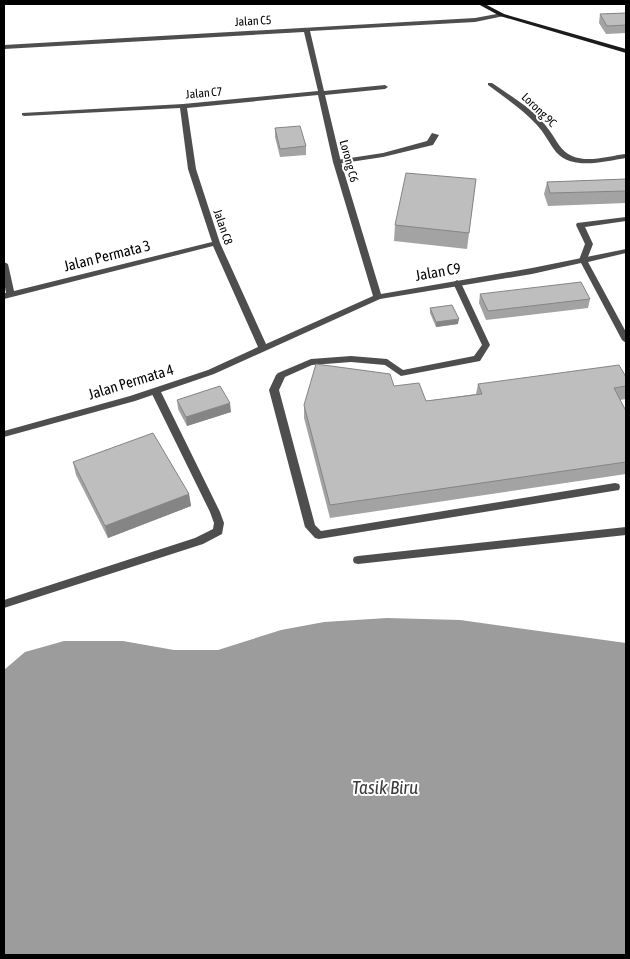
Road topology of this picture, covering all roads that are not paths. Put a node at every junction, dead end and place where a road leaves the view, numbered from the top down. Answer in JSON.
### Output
{"nodes":[{"id":1,"x":481,"y":4,"type":"edge"},
{"id":2,"x":502,"y":15,"type":"junction"},
{"id":3,"x":307,"y":30,"type":"junction"},
{"id":4,"x":4,"y":47,"type":"edge"},
{"id":5,"x":626,"y":51,"type":"edge"},
{"id":6,"x":490,"y":84,"type":"dead end"},
{"id":7,"x":385,"y":87,"type":"dead end"},
{"id":8,"x":320,"y":93,"type":"junction"},
{"id":9,"x":183,"y":106,"type":"junction"},
{"id":10,"x":24,"y":114,"type":"dead end"},
{"id":11,"x":435,"y":135,"type":"dead end"},
{"id":12,"x":626,"y":156,"type":"edge"},
{"id":13,"x":337,"y":162,"type":"junction"},
{"id":14,"x":626,"y":220,"type":"edge"},
{"id":15,"x":216,"y":243,"type":"junction"},
{"id":16,"x":626,"y":251,"type":"edge"},
{"id":17,"x":582,"y":260,"type":"junction"},
{"id":18,"x":4,"y":264,"type":"edge"},
{"id":19,"x":457,"y":283,"type":"junction"},
{"id":20,"x":7,"y":295,"type":"edge"},
{"id":21,"x":378,"y":297,"type":"junction"},
{"id":22,"x":626,"y":340,"type":"edge"},
{"id":23,"x":263,"y":348,"type":"junction"},
{"id":24,"x":156,"y":392,"type":"junction"},
{"id":25,"x":4,"y":434,"type":"edge"},
{"id":26,"x":615,"y":487,"type":"dead end"},
{"id":27,"x":626,"y":532,"type":"edge"},
{"id":28,"x":358,"y":560,"type":"dead end"},
{"id":29,"x":4,"y":604,"type":"edge"}],
"edges":[{"from":1,"to":2,"type":"main road"},
{"from":2,"to":3,"type":"street","name":"Jalan C5"},
{"from":2,"to":5,"type":"main road"},
{"from":3,"to":4,"type":"street","name":"Jalan C5"},
{"from":3,"to":8,"type":"street","name":"Lorong C6"},
{"from":6,"to":12,"type":"street","name":"Lorong 9C"},
{"from":7,"to":8,"type":"street","name":"Jalan C7"},
{"from":8,"to":9,"type":"street","name":"Jalan C7"},
{"from":8,"to":13,"type":"street","name":"Lorong C6"},
{"from":9,"to":10,"type":"street","name":"Jalan C7"},
{"from":9,"to":15,"type":"street","name":"Jalan C8"},
{"from":11,"to":13,"type":"street"},
{"from":13,"to":21,"type":"street","name":"Lorong C6"},
{"from":14,"to":17,"type":"street"},
{"from":15,"to":20,"type":"street","name":"Jalan Permata 3"},
{"from":15,"to":23,"type":"street","name":"Jalan C8"},
{"from":16,"to":17,"type":"street","name":"Jalan C9"},
{"from":17,"to":19,"type":"street","name":"Jalan C9"},
{"from":17,"to":22,"type":"street"},
{"from":18,"to":20,"type":"street"},
{"from":19,"to":21,"type":"street","name":"Jalan C9"},
{"from":19,"to":26,"type":"street"},
{"from":21,"to":23,"type":"street","name":"Jalan C9"},
{"from":23,"to":24,"type":"street","name":"Jalan Permata 4"},
{"from":24,"to":25,"type":"street","name":"Jalan Permata 4"},
{"from":24,"to":29,"type":"street"},
{"from":27,"to":28,"type":"street"}]}
